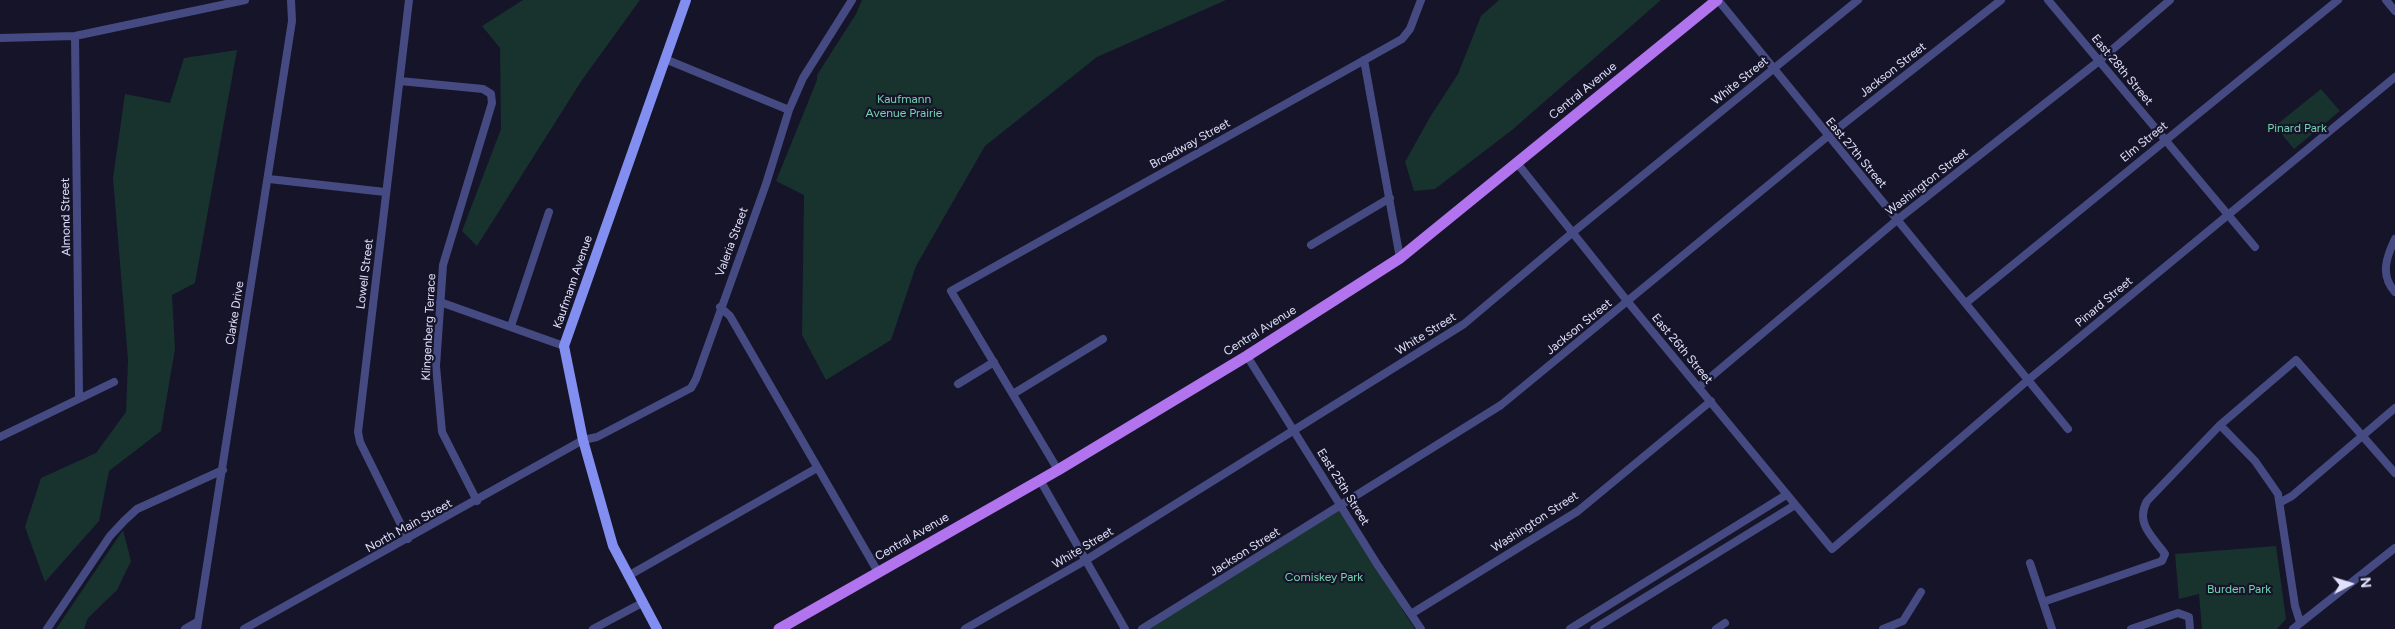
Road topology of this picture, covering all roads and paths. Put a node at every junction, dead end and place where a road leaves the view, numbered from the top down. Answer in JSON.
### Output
{"nodes":[{"id":1,"x":245,"y":0,"type":"edge"},
{"id":2,"x":291,"y":0,"type":"edge"},
{"id":3,"x":409,"y":0,"type":"edge"},
{"id":4,"x":686,"y":0,"type":"edge"},
{"id":5,"x":852,"y":0,"type":"edge"},
{"id":6,"x":1420,"y":0,"type":"edge"},
{"id":7,"x":1717,"y":0,"type":"edge"},
{"id":8,"x":1858,"y":0,"type":"edge"},
{"id":9,"x":2000,"y":0,"type":"edge"},
{"id":10,"x":2048,"y":0,"type":"edge"},
{"id":11,"x":2170,"y":0,"type":"edge"},
{"id":12,"x":2338,"y":0,"type":"edge"},
{"id":13,"x":2386,"y":0,"type":"edge"},
{"id":14,"x":230,"y":1,"type":"edge"},
{"id":15,"x":2395,"y":11,"type":"edge"},
{"id":16,"x":75,"y":36,"type":"junction"},
{"id":17,"x":0,"y":38,"type":"edge"},
{"id":18,"x":665,"y":59,"type":"junction"},
{"id":19,"x":1364,"y":60,"type":"junction"},
{"id":20,"x":2099,"y":61,"type":"junction"},
{"id":21,"x":1773,"y":68,"type":"junction"},
{"id":22,"x":2395,"y":76,"type":"edge"},
{"id":23,"x":400,"y":81,"type":"junction"},
{"id":24,"x":788,"y":110,"type":"junction"},
{"id":25,"x":1828,"y":136,"type":"junction"},
{"id":26,"x":2166,"y":140,"type":"junction"},
{"id":27,"x":1517,"y":163,"type":"junction"},
{"id":28,"x":268,"y":179,"type":"junction"},
{"id":29,"x":386,"y":192,"type":"junction"},
{"id":30,"x":1390,"y":198,"type":"junction"},
{"id":31,"x":548,"y":212,"type":"dead end"},
{"id":32,"x":2228,"y":214,"type":"junction"},
{"id":33,"x":1897,"y":220,"type":"junction"},
{"id":34,"x":1572,"y":233,"type":"junction"},
{"id":35,"x":2395,"y":239,"type":"edge"},
{"id":36,"x":1310,"y":245,"type":"dead end"},
{"id":37,"x":2255,"y":246,"type":"dead end"},
{"id":38,"x":1400,"y":258,"type":"junction"},
{"id":39,"x":2395,"y":292,"type":"edge"},
{"id":40,"x":440,"y":302,"type":"junction"},
{"id":41,"x":1628,"y":302,"type":"junction"},
{"id":42,"x":1966,"y":303,"type":"junction"},
{"id":43,"x":720,"y":307,"type":"junction"},
{"id":44,"x":511,"y":326,"type":"junction"},
{"id":45,"x":1103,"y":340,"type":"dead end"},
{"id":46,"x":564,"y":346,"type":"junction"},
{"id":47,"x":1247,"y":356,"type":"junction"},
{"id":48,"x":994,"y":362,"type":"junction"},
{"id":49,"x":2028,"y":380,"type":"junction"},
{"id":50,"x":114,"y":382,"type":"dead end"},
{"id":51,"x":958,"y":384,"type":"dead end"},
{"id":52,"x":1700,"y":386,"type":"junction"},
{"id":53,"x":1013,"y":394,"type":"junction"},
{"id":54,"x":79,"y":397,"type":"junction"},
{"id":55,"x":1711,"y":401,"type":"junction"},
{"id":56,"x":2395,"y":408,"type":"edge"},
{"id":57,"x":2220,"y":425,"type":"junction"},
{"id":58,"x":2068,"y":429,"type":"dead end"},
{"id":59,"x":1294,"y":431,"type":"junction"},
{"id":60,"x":0,"y":437,"type":"edge"},
{"id":61,"x":2363,"y":437,"type":"junction"},
{"id":62,"x":584,"y":440,"type":"junction"},
{"id":63,"x":817,"y":468,"type":"junction"},
{"id":64,"x":223,"y":470,"type":"junction"},
{"id":65,"x":1058,"y":470,"type":"junction"},
{"id":66,"x":2395,"y":473,"type":"edge"},
{"id":67,"x":1040,"y":480,"type":"junction"},
{"id":68,"x":1786,"y":495,"type":"junction"},
{"id":69,"x":478,"y":500,"type":"junction"},
{"id":70,"x":2281,"y":502,"type":"junction"},
{"id":71,"x":1795,"y":505,"type":"junction"},
{"id":72,"x":1341,"y":506,"type":"junction"},
{"id":73,"x":408,"y":539,"type":"junction"},
{"id":74,"x":1832,"y":548,"type":"joint"},
{"id":75,"x":2395,"y":548,"type":"edge"},
{"id":76,"x":1086,"y":560,"type":"junction"},
{"id":77,"x":2030,"y":563,"type":"dead end"},
{"id":78,"x":878,"y":572,"type":"junction"},
{"id":79,"x":628,"y":576,"type":"junction"},
{"id":80,"x":1921,"y":592,"type":"dead end"},
{"id":81,"x":2043,"y":602,"type":"junction"},
{"id":82,"x":642,"y":603,"type":"junction"},
{"id":83,"x":1411,"y":614,"type":"junction"},
{"id":84,"x":1725,"y":622,"type":"dead end"},
{"id":85,"x":2300,"y":622,"type":"junction"},
{"id":86,"x":197,"y":626,"type":"edge"},
{"id":87,"x":47,"y":629,"type":"edge"},
{"id":88,"x":185,"y":629,"type":"edge"},
{"id":89,"x":244,"y":629,"type":"edge"},
{"id":90,"x":594,"y":629,"type":"edge"},
{"id":91,"x":657,"y":629,"type":"edge"},
{"id":92,"x":779,"y":629,"type":"edge"},
{"id":93,"x":965,"y":629,"type":"edge"},
{"id":94,"x":1125,"y":629,"type":"edge"},
{"id":95,"x":1142,"y":629,"type":"edge"},
{"id":96,"x":1421,"y":629,"type":"edge"},
{"id":97,"x":1570,"y":629,"type":"edge"},
{"id":98,"x":1594,"y":629,"type":"edge"},
{"id":99,"x":1716,"y":629,"type":"edge"},
{"id":100,"x":1883,"y":629,"type":"edge"},
{"id":101,"x":2052,"y":629,"type":"edge"},
{"id":102,"x":2131,"y":629,"type":"edge"},
{"id":103,"x":2190,"y":629,"type":"edge"},
{"id":104,"x":2294,"y":629,"type":"edge"}],
"edges":[{"from":1,"to":14,"type":"street"},
{"from":2,"to":28,"type":"street","name":"Clarke Drive"},
{"from":3,"to":23,"type":"street","name":"Lowell Street"},
{"from":4,"to":18,"type":"main road","name":"Kaufmann Avenue"},
{"from":5,"to":24,"type":"street","name":"Valeria Street"},
{"from":6,"to":19,"type":"street","name":"Broadway Street"},
{"from":7,"to":21,"type":"street","name":"East 27th Street"},
{"from":7,"to":27,"type":"main road","name":"Central Avenue"},
{"from":8,"to":21,"type":"street","name":"White Street"},
{"from":9,"to":25,"type":"street","name":"Jackson Street"},
{"from":10,"to":20,"type":"street","name":"East 28th Street"},
{"from":11,"to":20,"type":"street","name":"Washington Street"},
{"from":12,"to":26,"type":"street","name":"Elm Street"},
{"from":13,"to":15,"type":"street"},
{"from":14,"to":16,"type":"street"},
{"from":16,"to":17,"type":"street"},
{"from":16,"to":54,"type":"street","name":"Almond Street"},
{"from":18,"to":24,"type":"street"},
{"from":18,"to":46,"type":"main road","name":"Kaufmann Avenue"},
{"from":19,"to":30,"type":"street"},
{"from":19,"to":48,"type":"street","name":"Broadway Street"},
{"from":20,"to":26,"type":"street","name":"East 28th Street"},
{"from":20,"to":33,"type":"street","name":"Washington Street"},
{"from":21,"to":25,"type":"street","name":"East 27th Street"},
{"from":21,"to":34,"type":"street","name":"White Street"},
{"from":22,"to":32,"type":"street","name":"Pinard Street"},
{"from":23,"to":29,"type":"street","name":"Lowell Street"},
{"from":23,"to":40,"type":"street","name":"Klingenberg Terrace"},
{"from":24,"to":43,"type":"street","name":"Valeria Street"},
{"from":25,"to":33,"type":"street","name":"East 27th Street"},
{"from":25,"to":41,"type":"street","name":"Jackson Street"},
{"from":26,"to":32,"type":"street","name":"East 28th Street"},
{"from":26,"to":42,"type":"street","name":"Elm Street"},
{"from":27,"to":34,"type":"street","name":"East 26th Street"},
{"from":27,"to":38,"type":"main road","name":"Central Avenue"},
{"from":28,"to":29,"type":"street"},
{"from":28,"to":64,"type":"street","name":"Clarke Drive"},
{"from":29,"to":73,"type":"street","name":"Lowell Street"},
{"from":30,"to":36,"type":"street"},
{"from":30,"to":38,"type":"street"},
{"from":31,"to":44,"type":"street"},
{"from":32,"to":37,"type":"street","name":"East 28th Street"},
{"from":32,"to":49,"type":"street","name":"Pinard Street"},
{"from":33,"to":42,"type":"street","name":"East 27th Street"},
{"from":33,"to":52,"type":"street","name":"Washington Street"},
{"from":34,"to":41,"type":"street","name":"East 26th Street"},
{"from":34,"to":59,"type":"street","name":"White Street"},
{"from":35,"to":39,"type":"street"},
{"from":38,"to":47,"type":"main road","name":"Central Avenue"},
{"from":40,"to":44,"type":"street"},
{"from":40,"to":69,"type":"street","name":"Klingenberg Terrace"},
{"from":41,"to":52,"type":"street","name":"East 26th Street"},
{"from":41,"to":72,"type":"street","name":"Jackson Street"},
{"from":42,"to":49,"type":"street","name":"East 27th Street"},
{"from":43,"to":62,"type":"street","name":"Valeria Street"},
{"from":43,"to":63,"type":"street"},
{"from":44,"to":46,"type":"street"},
{"from":45,"to":53,"type":"street"},
{"from":46,"to":62,"type":"main road","name":"Kaufmann Avenue"},
{"from":47,"to":59,"type":"street","name":"East 25th Street"},
{"from":47,"to":65,"type":"main road","name":"Central Avenue"},
{"from":48,"to":51,"type":"street"},
{"from":48,"to":53,"type":"street"},
{"from":49,"to":58,"type":"street","name":"East 27th Street"},
{"from":49,"to":74,"type":"street","name":"Pinard Street"},
{"from":50,"to":54,"type":"street"},
{"from":52,"to":55,"type":"street","name":"East 26th Street"},
{"from":53,"to":65,"type":"street"},
{"from":54,"to":60,"type":"street"},
{"from":55,"to":68,"type":"street","name":"East 26th Street"},
{"from":55,"to":83,"type":"street","name":"Washington Street"},
{"from":56,"to":61,"type":"street"},
{"from":57,"to":61,"type":"street"},
{"from":57,"to":70,"type":"street"},
{"from":57,"to":81,"type":"street"},
{"from":59,"to":72,"type":"street","name":"East 25th Street"},
{"from":59,"to":76,"type":"street","name":"White Street"},
{"from":61,"to":66,"type":"street"},
{"from":61,"to":70,"type":"street"},
{"from":62,"to":69,"type":"street","name":"North Main Street"},
{"from":62,"to":79,"type":"main road","name":"Kaufmann Avenue"},
{"from":63,"to":78,"type":"street"},
{"from":63,"to":79,"type":"street"},
{"from":64,"to":86,"type":"street","name":"Clarke Drive"},
{"from":64,"to":87,"type":"street"},
{"from":65,"to":67,"type":"main road","name":"Central Avenue"},
{"from":67,"to":76,"type":"street"},
{"from":67,"to":78,"type":"main road","name":"Central Avenue"},
{"from":68,"to":71,"type":"street","name":"East 26th Street"},
{"from":68,"to":97,"type":"street"},
{"from":69,"to":73,"type":"street","name":"North Main Street"},
{"from":70,"to":85,"type":"street"},
{"from":71,"to":74,"type":"street","name":"East 26th Street"},
{"from":71,"to":98,"type":"street"},
{"from":72,"to":83,"type":"street","name":"East 25th Street"},
{"from":72,"to":95,"type":"street","name":"Jackson Street"},
{"from":73,"to":89,"type":"street","name":"North Main Street"},
{"from":75,"to":85,"type":"street"},
{"from":76,"to":93,"type":"street","name":"White Street"},
{"from":76,"to":94,"type":"street"},
{"from":77,"to":81,"type":"street"},
{"from":78,"to":92,"type":"main road","name":"Central Avenue"},
{"from":79,"to":82,"type":"main road","name":"Kaufmann Avenue"},
{"from":80,"to":100,"type":"street"},
{"from":81,"to":101,"type":"street"},
{"from":82,"to":90,"type":"street"},
{"from":82,"to":91,"type":"main road","name":"Kaufmann Avenue"},
{"from":83,"to":96,"type":"street","name":"East 25th Street"},
{"from":84,"to":99,"type":"street"},
{"from":85,"to":104,"type":"street"},
{"from":86,"to":88,"type":"street"},
{"from":102,"to":103,"type":"street"}]}
